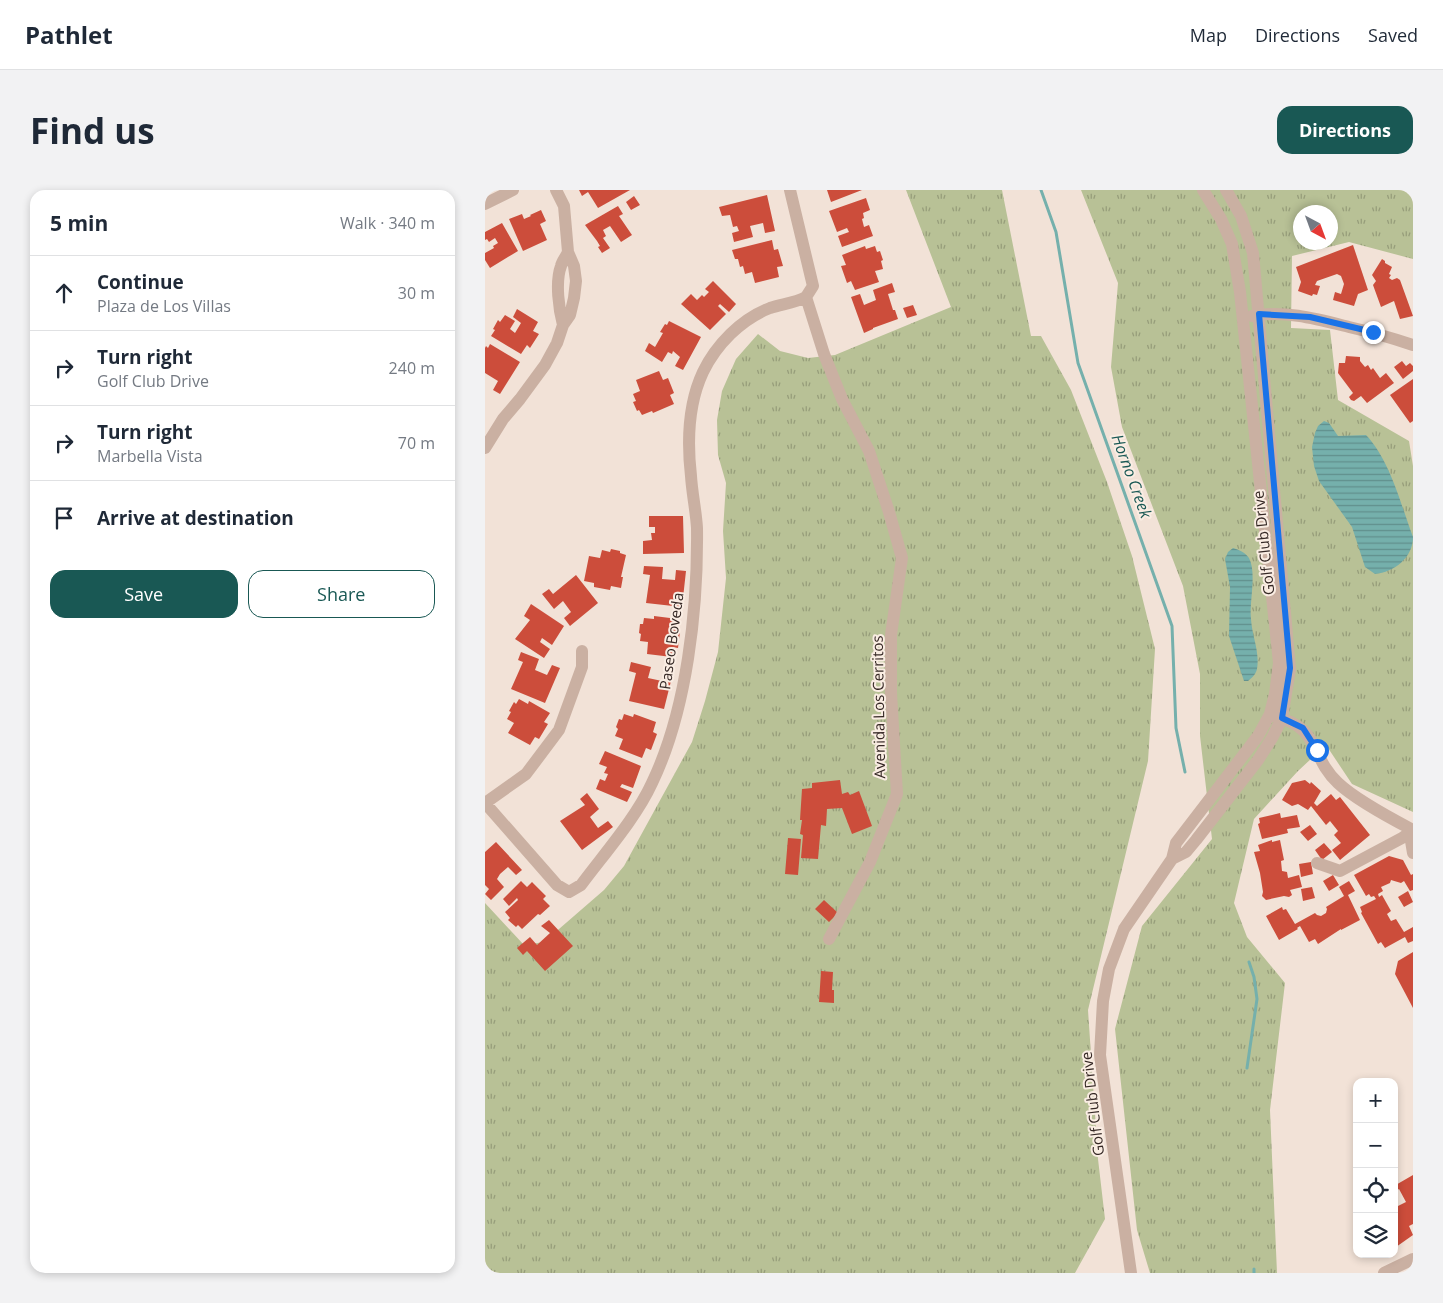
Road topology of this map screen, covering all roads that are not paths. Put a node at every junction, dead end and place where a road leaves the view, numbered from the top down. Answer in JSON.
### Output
{"nodes":[{"id":1,"x":513,"y":190,"type":"edge"},
{"id":2,"x":556,"y":190,"type":"edge"},
{"id":3,"x":790,"y":190,"type":"edge"},
{"id":4,"x":1203,"y":190,"type":"edge"},
{"id":5,"x":1227,"y":190,"type":"edge"},
{"id":6,"x":485,"y":204,"type":"edge"},
{"id":7,"x":569,"y":252,"type":"junction"},
{"id":8,"x":806,"y":298,"type":"junction"},
{"id":9,"x":1259,"y":314,"type":"junction"},
{"id":10,"x":1242,"y":317,"type":"junction"},
{"id":11,"x":563,"y":326,"type":"junction"},
{"id":12,"x":1413,"y":345,"type":"edge"},
{"id":13,"x":485,"y":448,"type":"edge"},
{"id":14,"x":582,"y":651,"type":"dead end"},
{"id":15,"x":1276,"y":716,"type":"junction"},
{"id":16,"x":485,"y":803,"type":"edge"},
{"id":17,"x":1413,"y":830,"type":"edge"},
{"id":18,"x":1413,"y":853,"type":"edge"},
{"id":19,"x":1317,"y":863,"type":"dead end"},
{"id":20,"x":829,"y":939,"type":"dead end"},
{"id":21,"x":1413,"y":1259,"type":"edge"},
{"id":22,"x":1392,"y":1271,"type":"edge"},
{"id":23,"x":1131,"y":1273,"type":"edge"}],
"edges":[{"from":1,"to":6,"type":"street"},
{"from":2,"to":7,"type":"street"},
{"from":3,"to":8,"type":"street"},
{"from":4,"to":10,"type":"street","name":"Golf Club Drive"},
{"from":5,"to":9,"type":"street","name":"Golf Club Drive"},
{"from":7,"to":11,"type":"street"},
{"from":7,"to":11,"type":"street"},
{"from":8,"to":16,"type":"street","name":"Paseo Boveda"},
{"from":8,"to":20,"type":"street","name":"Avenida Los Cerritos"},
{"from":9,"to":10,"type":"street"},
{"from":9,"to":12,"type":"street"},
{"from":9,"to":15,"type":"street","name":"Golf Club Drive"},
{"from":10,"to":15,"type":"street","name":"Golf Club Drive"},
{"from":11,"to":13,"type":"street"},
{"from":14,"to":16,"type":"street"},
{"from":15,"to":17,"type":"street"},
{"from":15,"to":23,"type":"street","name":"Golf Club Drive"},
{"from":17,"to":18,"type":"street"},
{"from":17,"to":19,"type":"street"},
{"from":21,"to":22,"type":"street"}]}
